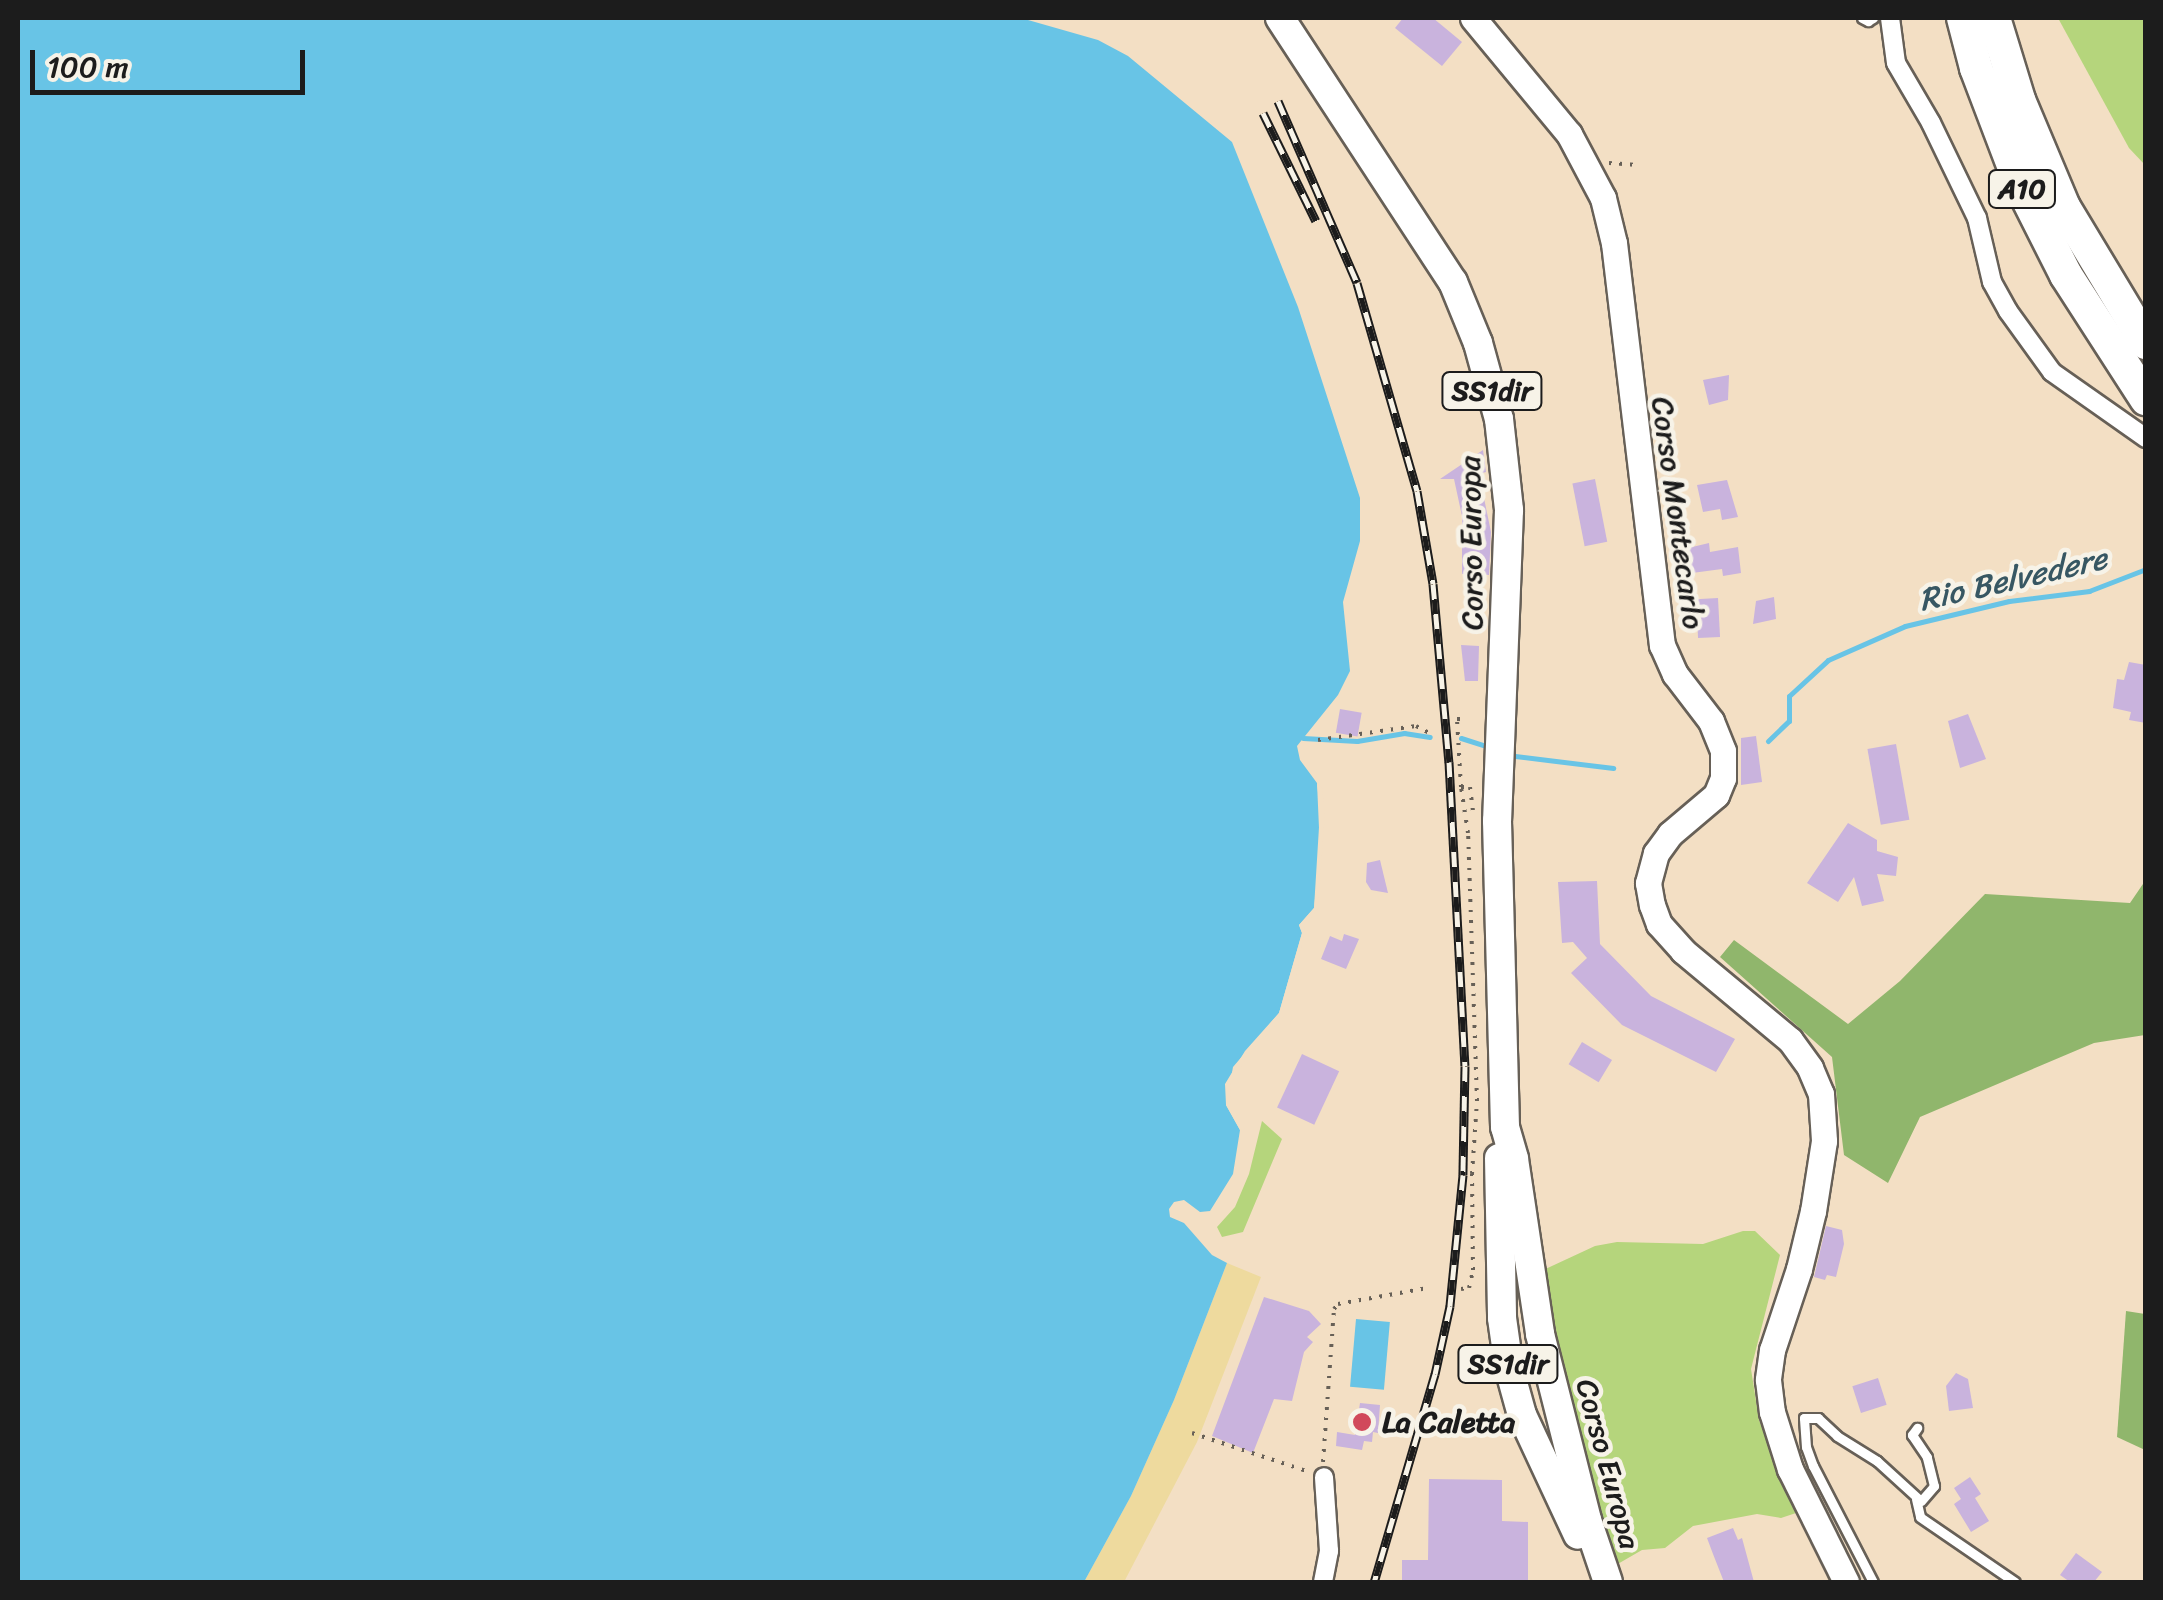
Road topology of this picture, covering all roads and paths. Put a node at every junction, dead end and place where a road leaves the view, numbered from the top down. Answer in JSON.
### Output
{"nodes":[{"id":1,"x":1280,"y":18,"type":"edge"},
{"id":2,"x":1473,"y":18,"type":"edge"},
{"id":3,"x":1862,"y":18,"type":"edge"},
{"id":4,"x":1873,"y":18,"type":"edge"},
{"id":5,"x":1890,"y":18,"type":"edge"},
{"id":6,"x":1962,"y":18,"type":"edge"},
{"id":7,"x":1994,"y":18,"type":"edge"},
{"id":8,"x":1638,"y":165,"type":"dead end"},
{"id":9,"x":1591,"y":169,"type":"junction"},
{"id":10,"x":2146,"y":343,"type":"edge"},
{"id":11,"x":2146,"y":399,"type":"edge"},
{"id":12,"x":2146,"y":438,"type":"edge"},
{"id":13,"x":1464,"y":720,"type":"dead end"},
{"id":14,"x":1429,"y":732,"type":"dead end"},
{"id":15,"x":1318,"y":740,"type":"dead end"},
{"id":16,"x":1461,"y":788,"type":"junction"},
{"id":17,"x":1474,"y":819,"type":"dead end"},
{"id":18,"x":1505,"y":1127,"type":"junction"},
{"id":19,"x":1428,"y":1288,"type":"dead end"},
{"id":20,"x":1460,"y":1289,"type":"dead end"},
{"id":21,"x":1540,"y":1334,"type":"junction"},
{"id":22,"x":1505,"y":1339,"type":"junction"},
{"id":23,"x":1917,"y":1428,"type":"dead end"},
{"id":24,"x":1192,"y":1433,"type":"dead end"},
{"id":25,"x":1324,"y":1477,"type":"junction"},
{"id":26,"x":1916,"y":1500,"type":"junction"},
{"id":27,"x":1323,"y":1582,"type":"edge"},
{"id":28,"x":1604,"y":1582,"type":"edge"},
{"id":29,"x":1846,"y":1582,"type":"edge"},
{"id":30,"x":1873,"y":1582,"type":"edge"},
{"id":31,"x":2014,"y":1582,"type":"edge"}],
"edges":[{"from":1,"to":18,"type":"main road","name":"Corso Europa","number":"SS1dir"},
{"from":2,"to":9,"type":"main road","name":"Corso Montecarlo"},
{"from":3,"to":4,"type":"lane"},
{"from":5,"to":12,"type":"street"},
{"from":6,"to":11,"type":"highway","number":"A10"},
{"from":7,"to":10,"type":"highway","number":"A10"},
{"from":8,"to":9,"type":"path"},
{"from":9,"to":29,"type":"main road","name":"Corso Montecarlo"},
{"from":13,"to":16,"type":"path"},
{"from":14,"to":15,"type":"path"},
{"from":16,"to":17,"type":"path"},
{"from":16,"to":20,"type":"path"},
{"from":18,"to":21,"type":"main road","name":"Corso Europa","number":"SS1dir"},
{"from":18,"to":22,"type":"main road","name":"Corso Europa","number":"SS1dir"},
{"from":19,"to":25,"type":"path"},
{"from":21,"to":22,"type":"main road"},
{"from":21,"to":28,"type":"main road","name":"Corso Europa","number":"SS1dir"},
{"from":22,"to":28,"type":"main road","name":"Corso Europa","number":"SS1dir"},
{"from":23,"to":26,"type":"lane"},
{"from":24,"to":25,"type":"path"},
{"from":25,"to":27,"type":"street"},
{"from":26,"to":30,"type":"lane"},
{"from":26,"to":31,"type":"lane"}]}
